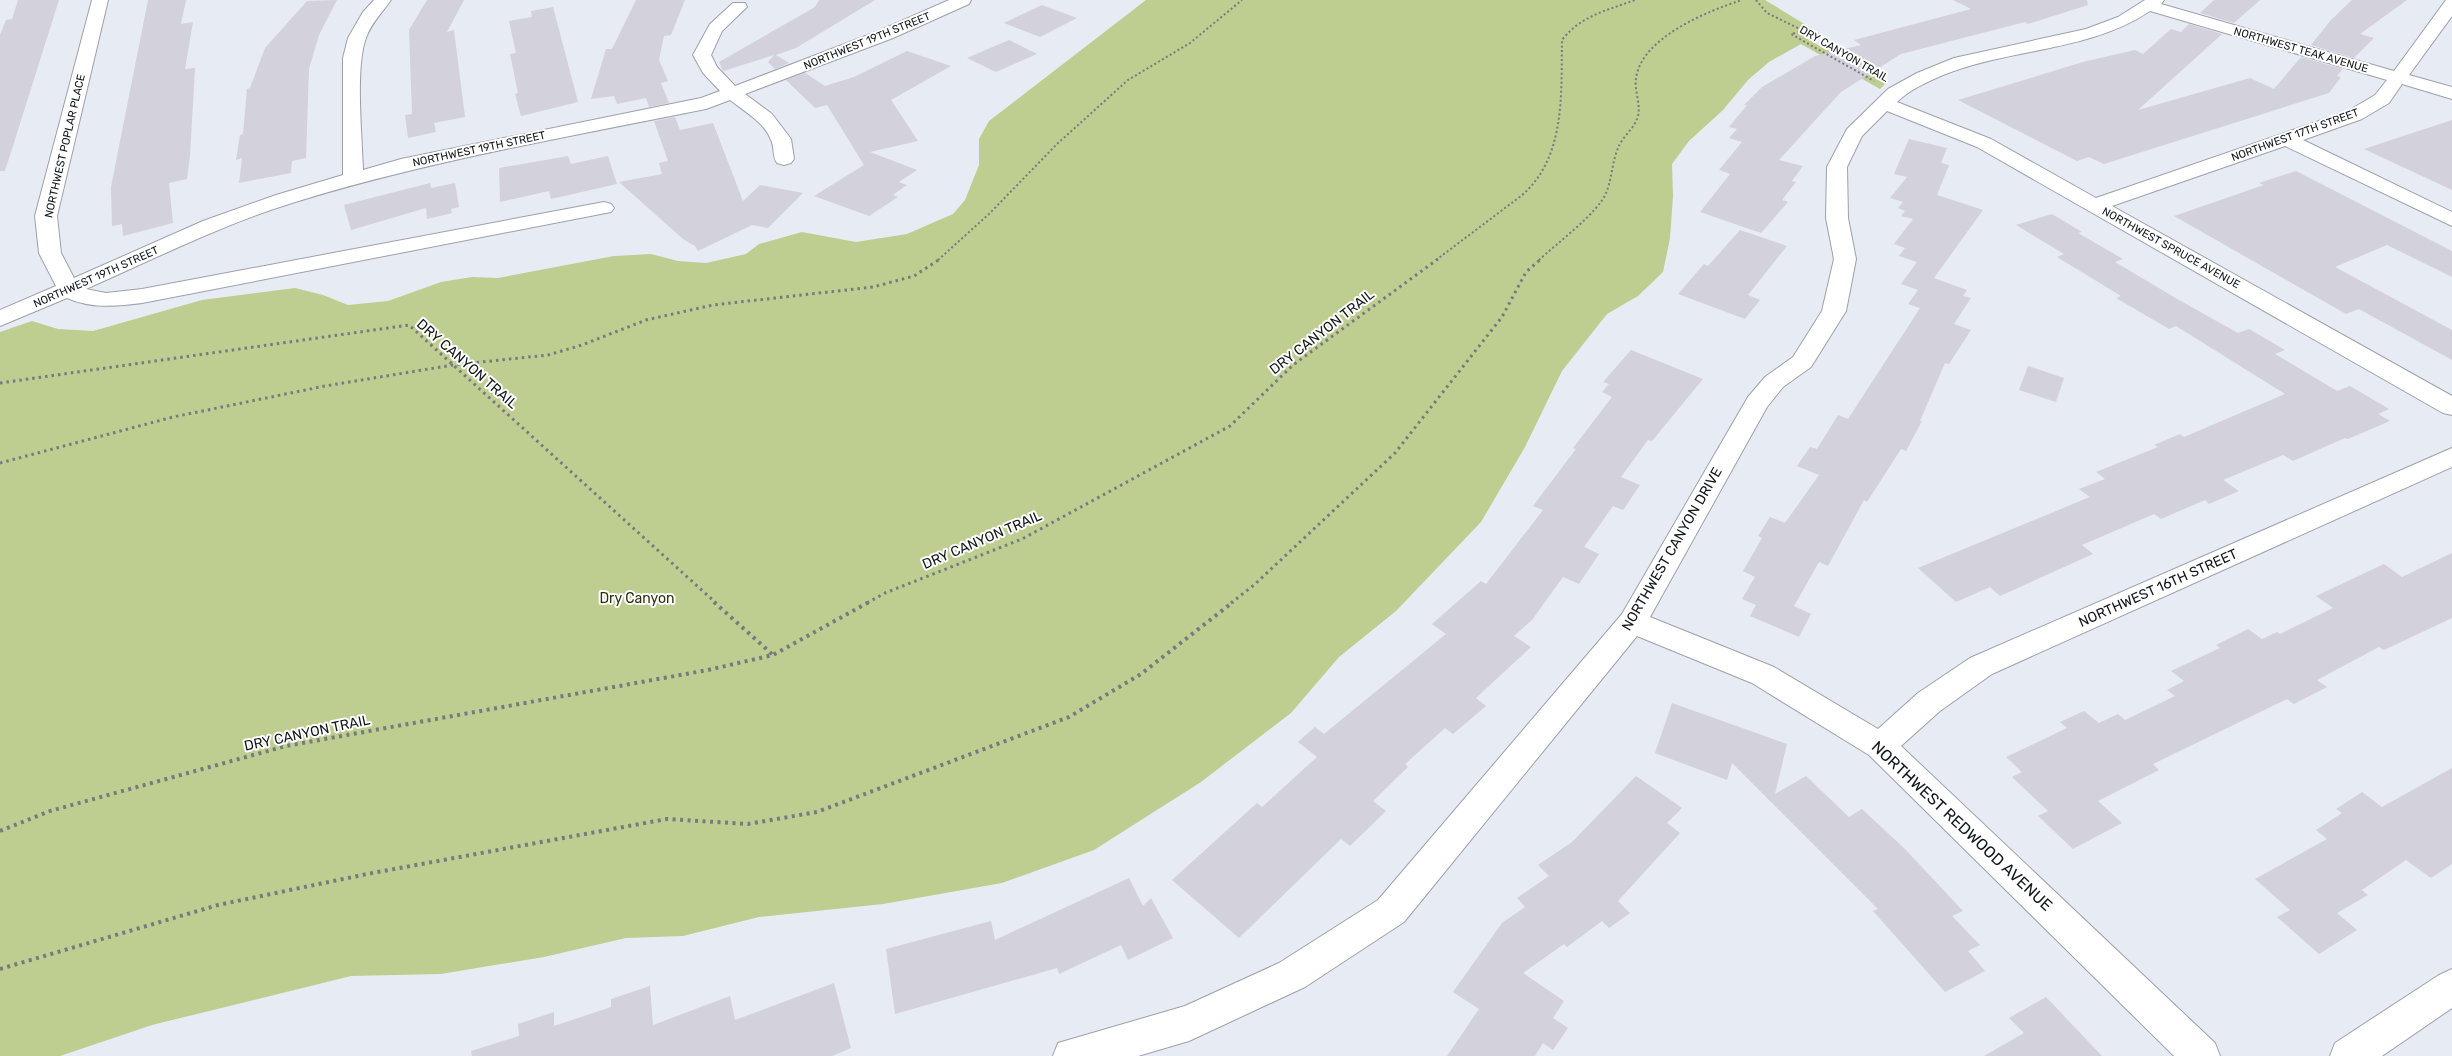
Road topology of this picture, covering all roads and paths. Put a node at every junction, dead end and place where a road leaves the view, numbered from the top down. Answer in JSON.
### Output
{"nodes":[{"id":1,"x":100,"y":0,"type":"edge"},
{"id":2,"x":383,"y":0,"type":"edge"},
{"id":3,"x":963,"y":0,"type":"edge"},
{"id":4,"x":1242,"y":0,"type":"edge"},
{"id":5,"x":1635,"y":0,"type":"edge"},
{"id":6,"x":1742,"y":0,"type":"edge"},
{"id":7,"x":1756,"y":0,"type":"edge"},
{"id":8,"x":2153,"y":3,"type":"edge"},
{"id":9,"x":2452,"y":4,"type":"edge"},
{"id":10,"x":739,"y":7,"type":"dead end"},
{"id":11,"x":2398,"y":78,"type":"junction"},
{"id":12,"x":2452,"y":93,"type":"edge"},
{"id":13,"x":733,"y":94,"type":"junction"},
{"id":14,"x":1890,"y":98,"type":"junction"},
{"id":15,"x":2288,"y":140,"type":"junction"},
{"id":16,"x":784,"y":159,"type":"dead end"},
{"id":17,"x":353,"y":177,"type":"junction"},
{"id":18,"x":2095,"y":205,"type":"junction"},
{"id":19,"x":604,"y":208,"type":"dead end"},
{"id":20,"x":2452,"y":220,"type":"edge"},
{"id":21,"x":69,"y":290,"type":"junction"},
{"id":22,"x":0,"y":319,"type":"edge"},
{"id":23,"x":453,"y":365,"type":"junction"},
{"id":24,"x":0,"y":383,"type":"edge"},
{"id":25,"x":2452,"y":407,"type":"edge"},
{"id":26,"x":2452,"y":457,"type":"edge"},
{"id":27,"x":0,"y":462,"type":"edge"},
{"id":28,"x":1632,"y":622,"type":"junction"},
{"id":29,"x":773,"y":655,"type":"junction"},
{"id":30,"x":1880,"y":746,"type":"junction"},
{"id":31,"x":0,"y":831,"type":"edge"},
{"id":32,"x":0,"y":969,"type":"edge"},
{"id":33,"x":2452,"y":987,"type":"edge"},
{"id":34,"x":1072,"y":1056,"type":"edge"},
{"id":35,"x":2201,"y":1056,"type":"edge"},
{"id":36,"x":2349,"y":1056,"type":"edge"}],
"edges":[{"from":1,"to":21,"type":"street","name":"NORTHWEST POPLAR PLACE"},
{"from":2,"to":17,"type":"street"},
{"from":3,"to":13,"type":"street","name":"NORTHWEST 19TH STREET"},
{"from":4,"to":23,"type":"path"},
{"from":5,"to":29,"type":"path","name":"DRY CANYON TRAIL"},
{"from":6,"to":32,"type":"path"},
{"from":7,"to":14,"type":"path","name":"DRY CANYON TRAIL"},
{"from":8,"to":11,"type":"street","name":"NORTHWEST TEAK AVENUE"},
{"from":8,"to":14,"type":"street","name":"NORTHWEST CANYON DRIVE"},
{"from":9,"to":11,"type":"street","name":"NORTHWEST 17TH STREET"},
{"from":10,"to":13,"type":"street"},
{"from":11,"to":12,"type":"street","name":"NORTHWEST TEAK AVENUE"},
{"from":11,"to":15,"type":"street","name":"NORTHWEST 17TH STREET"},
{"from":13,"to":16,"type":"street"},
{"from":13,"to":17,"type":"street","name":"NORTHWEST 19TH STREET"},
{"from":14,"to":18,"type":"street","name":"NORTHWEST SPRUCE AVENUE"},
{"from":14,"to":28,"type":"street","name":"NORTHWEST CANYON DRIVE"},
{"from":15,"to":18,"type":"street","name":"NORTHWEST 17TH STREET"},
{"from":15,"to":20,"type":"street"},
{"from":17,"to":21,"type":"street","name":"NORTHWEST 19TH STREET"},
{"from":18,"to":25,"type":"street","name":"NORTHWEST SPRUCE AVENUE"},
{"from":19,"to":21,"type":"street"},
{"from":21,"to":22,"type":"street","name":"NORTHWEST 19TH STREET"},
{"from":23,"to":24,"type":"path","name":"DRY CANYON TRAIL"},
{"from":23,"to":27,"type":"path"},
{"from":23,"to":29,"type":"path","name":"DRY CANYON TRAIL"},
{"from":26,"to":30,"type":"street","name":"NORTHWEST 16TH STREET"},
{"from":28,"to":30,"type":"street","name":"NORTHWEST REDWOOD AVENUE"},
{"from":28,"to":34,"type":"street","name":"NORTHWEST CANYON DRIVE"},
{"from":29,"to":31,"type":"path","name":"DRY CANYON TRAIL"},
{"from":30,"to":35,"type":"street","name":"NORTHWEST REDWOOD AVENUE"},
{"from":33,"to":36,"type":"street"}]}
